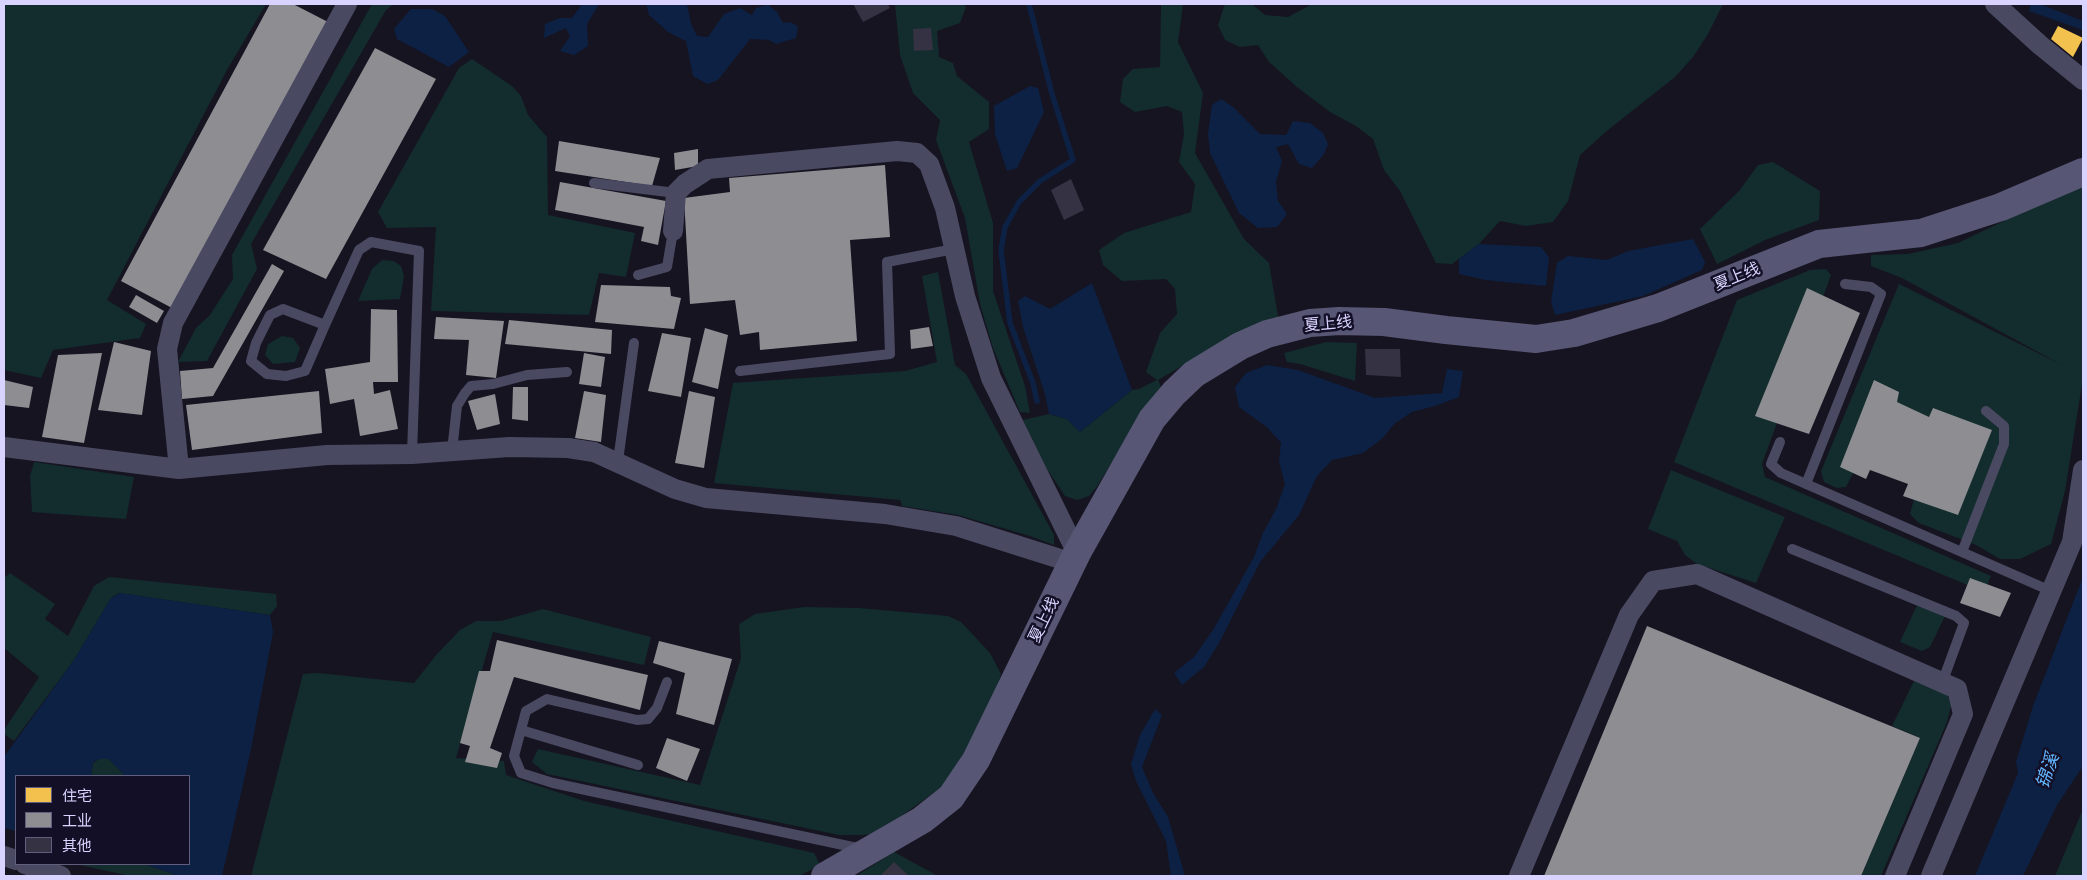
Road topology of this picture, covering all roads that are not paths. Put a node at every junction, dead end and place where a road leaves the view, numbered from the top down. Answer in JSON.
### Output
{"nodes":[{"id":1,"x":347,"y":4,"type":"edge"},
{"id":2,"x":1995,"y":4,"type":"edge"},
{"id":3,"x":2083,"y":80,"type":"edge"},
{"id":4,"x":2083,"y":172,"type":"edge"},
{"id":5,"x":594,"y":183,"type":"dead end"},
{"id":6,"x":676,"y":193,"type":"junction"},
{"id":7,"x":673,"y":231,"type":"joint"},
{"id":8,"x":954,"y":249,"type":"junction"},
{"id":9,"x":638,"y":275,"type":"dead end"},
{"id":10,"x":1846,"y":284,"type":"dead end"},
{"id":11,"x":325,"y":325,"type":"junction"},
{"id":12,"x":634,"y":343,"type":"dead end"},
{"id":13,"x":740,"y":371,"type":"dead end"},
{"id":14,"x":567,"y":372,"type":"dead end"},
{"id":15,"x":1986,"y":411,"type":"dead end"},
{"id":16,"x":1780,"y":442,"type":"dead end"},
{"id":17,"x":4,"y":447,"type":"edge"},
{"id":18,"x":452,"y":451,"type":"junction"},
{"id":19,"x":412,"y":454,"type":"junction"},
{"id":20,"x":618,"y":462,"type":"junction"},
{"id":21,"x":179,"y":469,"type":"junction"},
{"id":22,"x":2083,"y":470,"type":"edge"},
{"id":23,"x":1806,"y":484,"type":"junction"},
{"id":24,"x":1792,"y":549,"type":"dead end"},
{"id":25,"x":1962,"y":552,"type":"junction"},
{"id":26,"x":1075,"y":558,"type":"junction"},
{"id":27,"x":2051,"y":591,"type":"junction"},
{"id":28,"x":667,"y":682,"type":"dead end"},
{"id":29,"x":1942,"y":683,"type":"junction"},
{"id":30,"x":521,"y":730,"type":"junction"},
{"id":31,"x":638,"y":765,"type":"dead end"},
{"id":32,"x":869,"y":851,"type":"junction"},
{"id":33,"x":28,"y":865,"type":"edge"},
{"id":34,"x":61,"y":876,"type":"edge"},
{"id":35,"x":825,"y":876,"type":"edge"},
{"id":36,"x":1519,"y":876,"type":"edge"},
{"id":37,"x":1895,"y":876,"type":"edge"},
{"id":38,"x":1931,"y":876,"type":"edge"}],
"edges":[{"from":1,"to":21,"type":"street"},
{"from":2,"to":3,"type":"street"},
{"from":4,"to":26,"type":"street","name":"夏上线"},
{"from":5,"to":6,"type":"lane"},
{"from":6,"to":7,"type":"street"},
{"from":6,"to":8,"type":"street"},
{"from":7,"to":9,"type":"lane"},
{"from":8,"to":13,"type":"lane"},
{"from":8,"to":26,"type":"street"},
{"from":10,"to":23,"type":"lane"},
{"from":11,"to":11,"type":"lane"},
{"from":11,"to":19,"type":"lane"},
{"from":12,"to":20,"type":"lane"},
{"from":14,"to":18,"type":"lane"},
{"from":15,"to":25,"type":"lane"},
{"from":16,"to":23,"type":"lane"},
{"from":17,"to":21,"type":"street"},
{"from":18,"to":19,"type":"street"},
{"from":18,"to":20,"type":"street"},
{"from":19,"to":21,"type":"street"},
{"from":20,"to":26,"type":"street"},
{"from":22,"to":27,"type":"street"},
{"from":23,"to":25,"type":"lane"},
{"from":24,"to":29,"type":"lane"},
{"from":25,"to":27,"type":"lane"},
{"from":26,"to":32,"type":"street","name":"夏上线"},
{"from":27,"to":38,"type":"street"},
{"from":28,"to":30,"type":"lane"},
{"from":29,"to":36,"type":"street"},
{"from":29,"to":37,"type":"street"},
{"from":30,"to":31,"type":"lane"},
{"from":30,"to":32,"type":"lane"},
{"from":32,"to":35,"type":"street","name":"夏上线"},
{"from":33,"to":34,"type":"street"}]}
